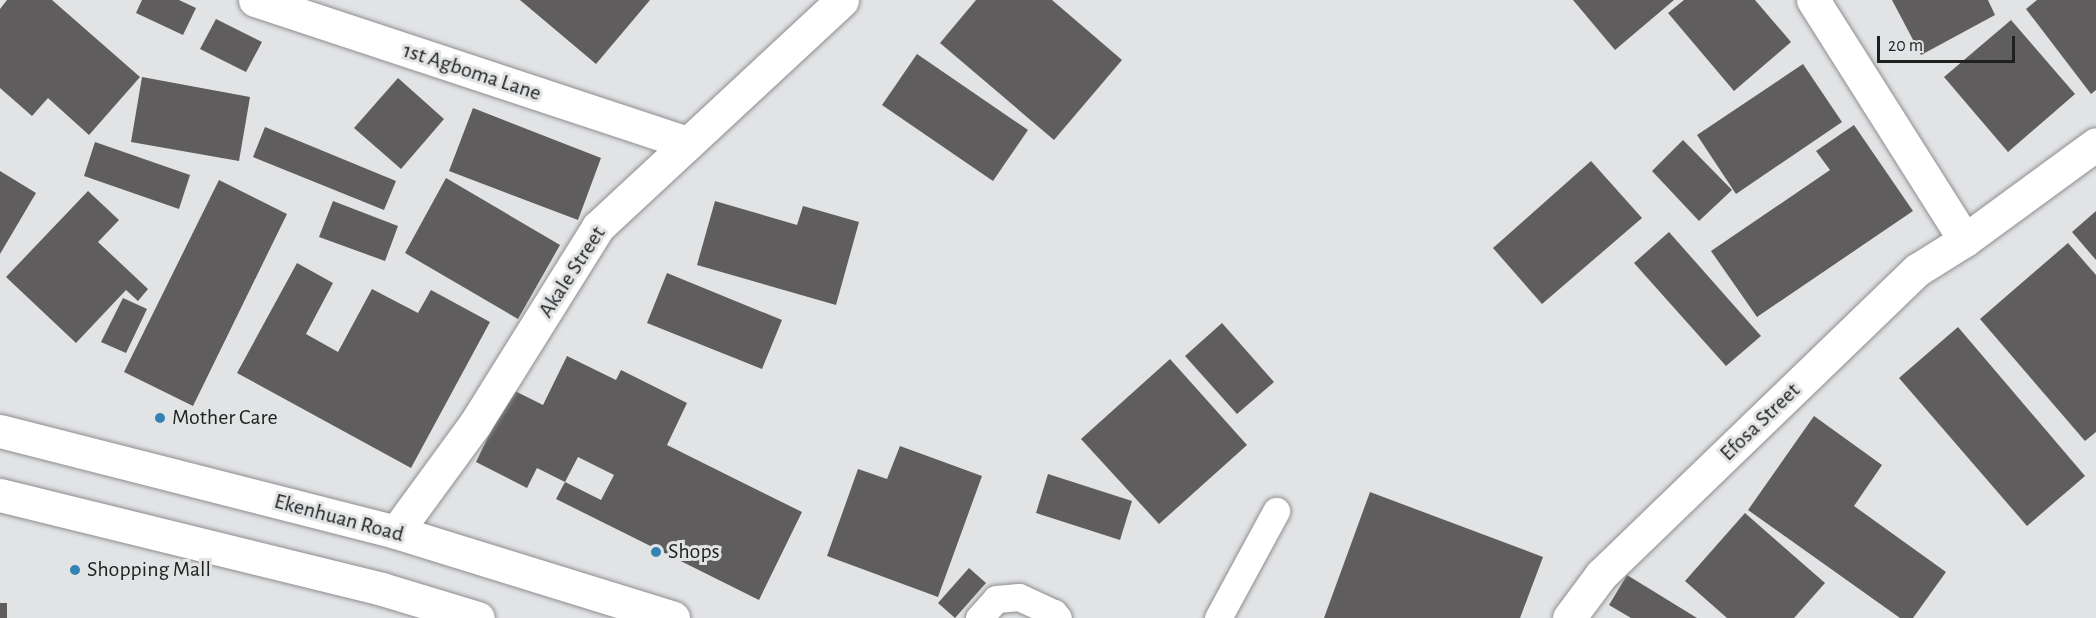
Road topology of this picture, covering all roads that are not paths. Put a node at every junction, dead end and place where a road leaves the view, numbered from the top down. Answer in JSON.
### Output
{"nodes":[{"id":1,"x":255,"y":0,"type":"edge"},
{"id":2,"x":842,"y":0,"type":"edge"},
{"id":3,"x":1813,"y":0,"type":"edge"},
{"id":4,"x":688,"y":143,"type":"junction"},
{"id":5,"x":2096,"y":144,"type":"edge"},
{"id":6,"x":1965,"y":240,"type":"junction"},
{"id":7,"x":0,"y":431,"type":"edge"},
{"id":8,"x":0,"y":495,"type":"edge"},
{"id":9,"x":1276,"y":511,"type":"dead end"},
{"id":10,"x":396,"y":532,"type":"junction"},
{"id":11,"x":478,"y":618,"type":"edge"},
{"id":12,"x":673,"y":618,"type":"edge"},
{"id":13,"x":979,"y":618,"type":"edge"},
{"id":14,"x":1058,"y":618,"type":"edge"},
{"id":15,"x":1218,"y":618,"type":"edge"},
{"id":16,"x":1569,"y":618,"type":"edge"}],
"edges":[{"from":1,"to":4,"type":"street","name":"1st Agboma Lane"},
{"from":2,"to":4,"type":"street","name":"Akale Street"},
{"from":3,"to":6,"type":"street"},
{"from":4,"to":10,"type":"street","name":"Akale Street"},
{"from":5,"to":6,"type":"street","name":"Efosa Street"},
{"from":6,"to":16,"type":"street","name":"Efosa Street"},
{"from":7,"to":10,"type":"street","name":"Ekenhuan Road"},
{"from":8,"to":11,"type":"street"},
{"from":9,"to":15,"type":"lane"},
{"from":10,"to":12,"type":"street","name":"Ekenhuan Road"},
{"from":13,"to":14,"type":"lane"}]}
